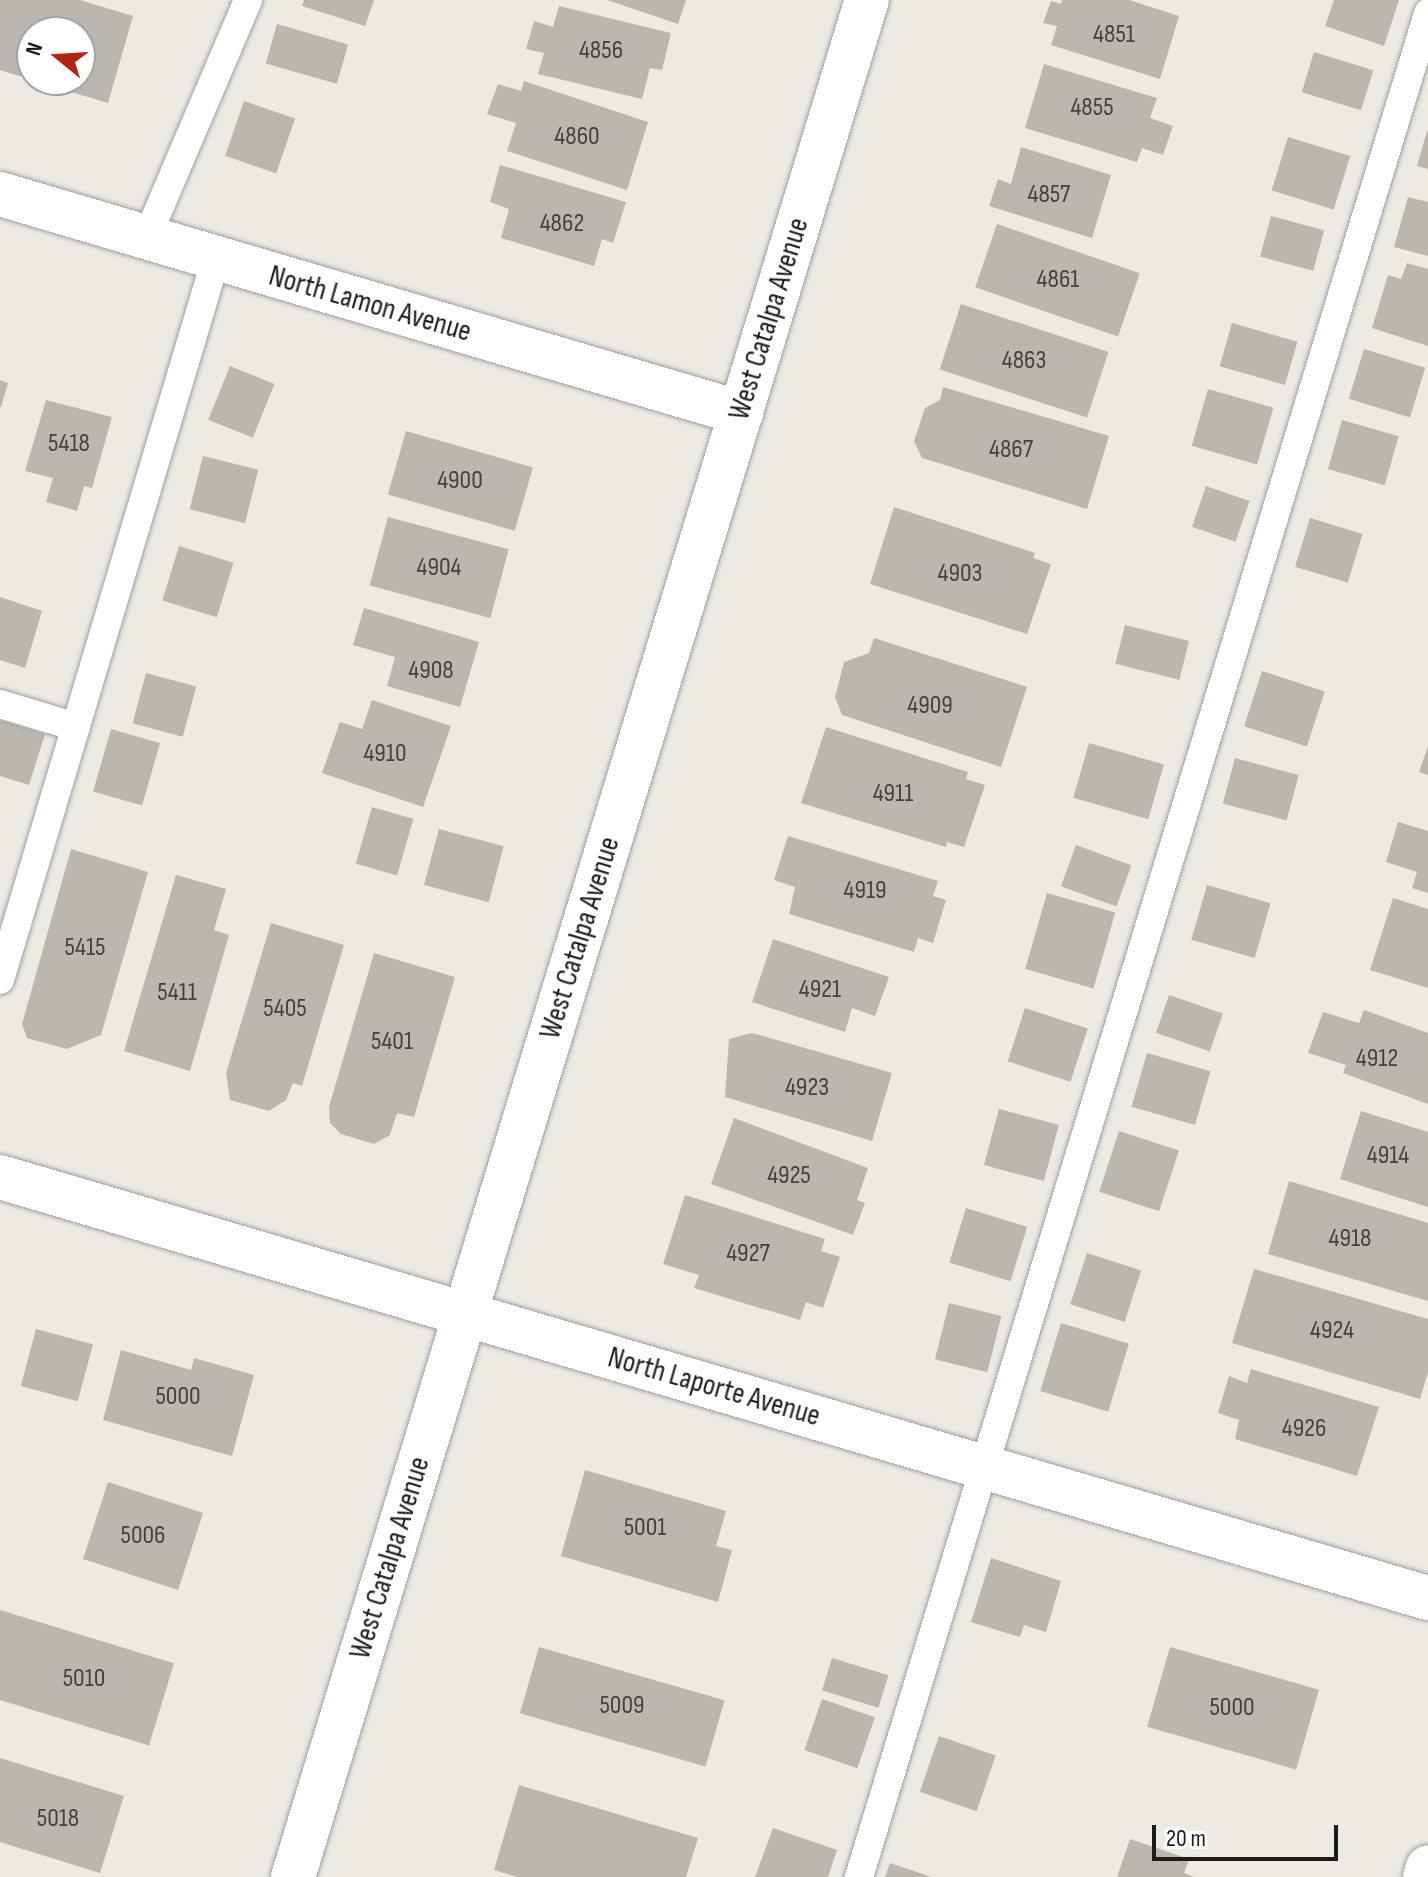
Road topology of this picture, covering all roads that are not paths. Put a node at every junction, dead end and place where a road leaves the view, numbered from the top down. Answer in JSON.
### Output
{"nodes":[{"id":1,"x":248,"y":0,"type":"edge"},
{"id":2,"x":867,"y":0,"type":"edge"},
{"id":3,"x":1428,"y":13,"type":"edge"},
{"id":4,"x":0,"y":194,"type":"edge"},
{"id":5,"x":147,"y":237,"type":"junction"},
{"id":6,"x":216,"y":258,"type":"junction"},
{"id":7,"x":741,"y":413,"type":"junction"},
{"id":8,"x":0,"y":704,"type":"edge"},
{"id":9,"x":76,"y":727,"type":"junction"},
{"id":10,"x":0,"y":980,"type":"edge"},
{"id":11,"x":0,"y":1177,"type":"edge"},
{"id":12,"x":465,"y":1314,"type":"junction"},
{"id":13,"x":985,"y":1467,"type":"junction"},
{"id":14,"x":1428,"y":1598,"type":"edge"},
{"id":15,"x":1428,"y":1867,"type":"edge"},
{"id":16,"x":293,"y":1877,"type":"edge"},
{"id":17,"x":859,"y":1877,"type":"edge"},
{"id":18,"x":1425,"y":1877,"type":"edge"}],
"edges":[{"from":1,"to":5,"type":"lane"},
{"from":2,"to":7,"type":"street","name":"West Catalpa Avenue"},
{"from":3,"to":13,"type":"lane"},
{"from":4,"to":5,"type":"street","name":"North Lamon Avenue"},
{"from":5,"to":6,"type":"street","name":"North Lamon Avenue"},
{"from":6,"to":7,"type":"street","name":"North Lamon Avenue"},
{"from":6,"to":9,"type":"lane"},
{"from":7,"to":12,"type":"street","name":"West Catalpa Avenue"},
{"from":8,"to":9,"type":"lane"},
{"from":9,"to":10,"type":"lane"},
{"from":11,"to":12,"type":"street","name":"North Laporte Avenue"},
{"from":12,"to":13,"type":"street","name":"North Laporte Avenue"},
{"from":12,"to":16,"type":"street","name":"West Catalpa Avenue"},
{"from":13,"to":14,"type":"street","name":"North Laporte Avenue"},
{"from":13,"to":17,"type":"lane"},
{"from":15,"to":18,"type":"street"}]}
